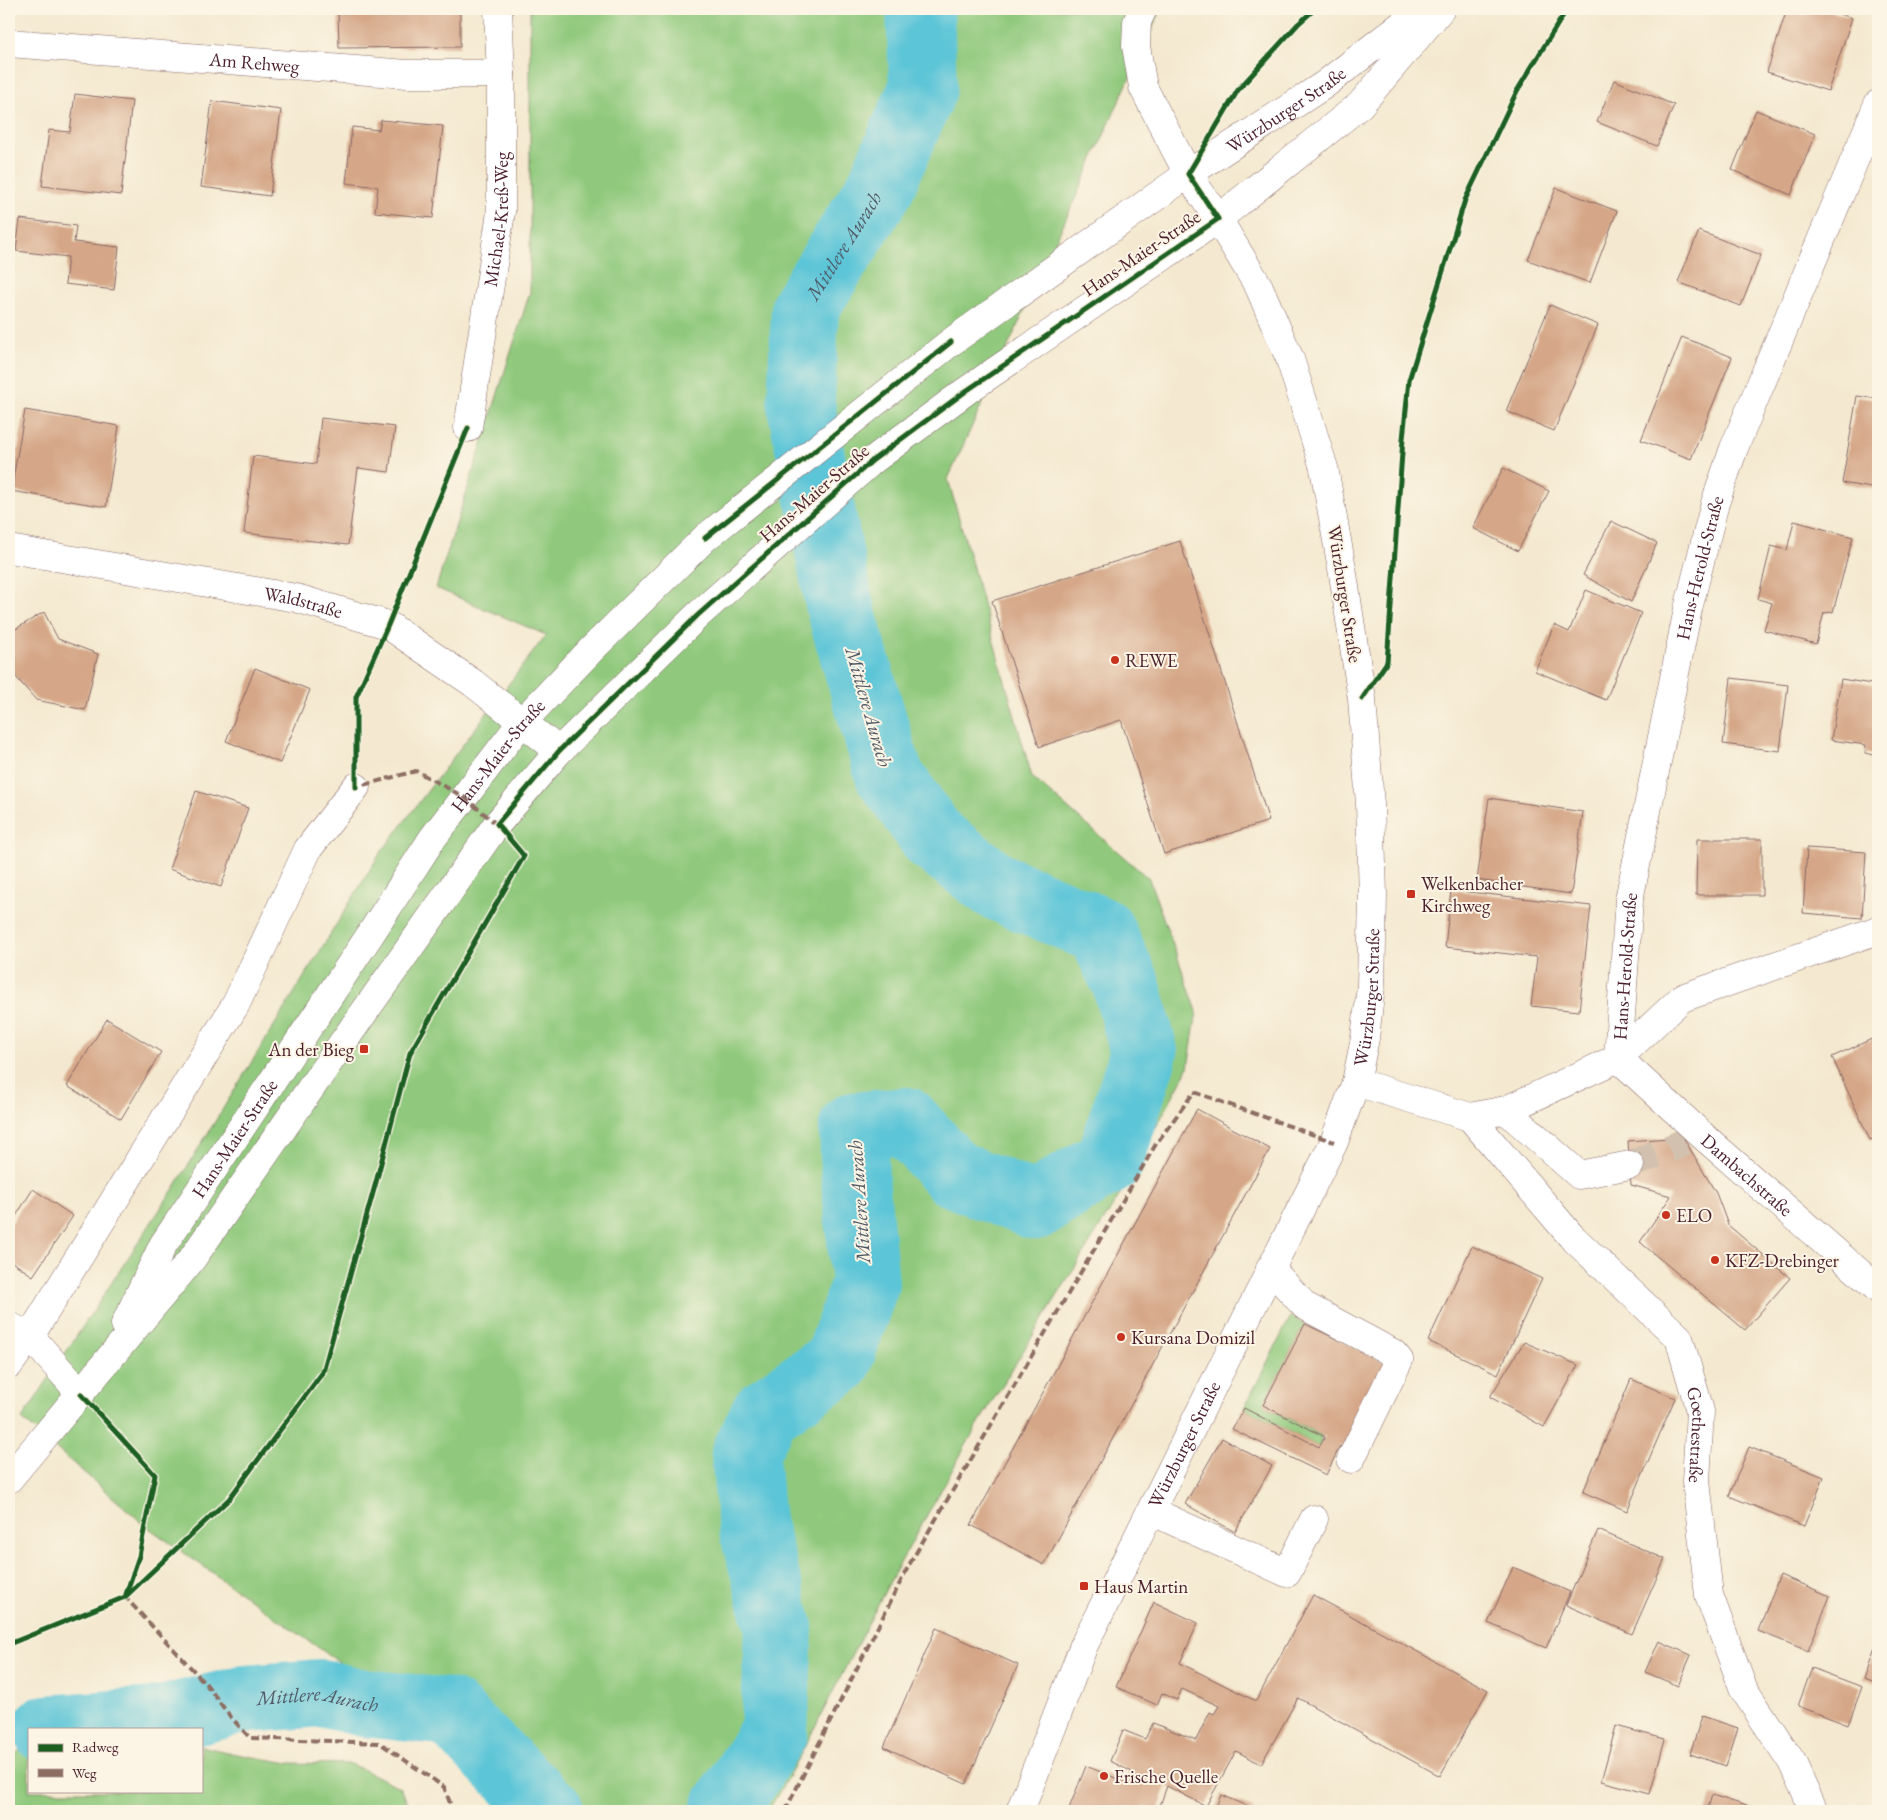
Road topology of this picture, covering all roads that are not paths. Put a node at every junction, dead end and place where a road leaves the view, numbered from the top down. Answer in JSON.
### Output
{"nodes":[{"id":1,"x":498,"y":9,"type":"edge"},
{"id":2,"x":1143,"y":9,"type":"edge"},
{"id":3,"x":1422,"y":9,"type":"edge"},
{"id":4,"x":1441,"y":9,"type":"edge"},
{"id":5,"x":9,"y":43,"type":"edge"},
{"id":6,"x":501,"y":74,"type":"junction"},
{"id":7,"x":1878,"y":104,"type":"edge"},
{"id":8,"x":1188,"y":174,"type":"junction"},
{"id":9,"x":1218,"y":219,"type":"junction"},
{"id":10,"x":468,"y":428,"type":"dead end"},
{"id":11,"x":9,"y":549,"type":"edge"},
{"id":12,"x":521,"y":723,"type":"junction"},
{"id":13,"x":558,"y":751,"type":"junction"},
{"id":14,"x":356,"y":787,"type":"dead end"},
{"id":15,"x":1878,"y":930,"type":"edge"},
{"id":16,"x":1618,"y":1058,"type":"junction"},
{"id":17,"x":1356,"y":1082,"type":"junction"},
{"id":18,"x":1506,"y":1110,"type":"junction"},
{"id":19,"x":1470,"y":1117,"type":"junction"},
{"id":20,"x":1630,"y":1165,"type":"tunnel mouth"},
{"id":21,"x":1270,"y":1268,"type":"junction"},
{"id":22,"x":1878,"y":1289,"type":"edge"},
{"id":23,"x":20,"y":1331,"type":"edge"},
{"id":24,"x":106,"y":1363,"type":"junction"},
{"id":25,"x":9,"y":1365,"type":"edge"},
{"id":26,"x":81,"y":1394,"type":"junction"},
{"id":27,"x":1351,"y":1459,"type":"dead end"},
{"id":28,"x":9,"y":1479,"type":"edge"},
{"id":29,"x":1151,"y":1510,"type":"junction"},
{"id":30,"x":1314,"y":1519,"type":"dead end"},
{"id":31,"x":1020,"y":1811,"type":"edge"},
{"id":32,"x":1814,"y":1811,"type":"edge"}],
"edges":[{"from":1,"to":6,"type":"street","name":"Michael-Kreß-Weg"},
{"from":2,"to":8,"type":"street"},
{"from":3,"to":8,"type":"street","name":"Würzburger Straße"},
{"from":4,"to":9,"type":"street","name":"Würzburger Straße"},
{"from":5,"to":6,"type":"street","name":"Am Rehweg"},
{"from":6,"to":10,"type":"street","name":"Michael-Kreß-Weg"},
{"from":7,"to":16,"type":"street","name":"Hans-Herold-Straße"},
{"from":8,"to":9,"type":"street","name":"Würzburger Straße"},
{"from":8,"to":12,"type":"street","name":"Hans-Maier-Straße"},
{"from":9,"to":13,"type":"street","name":"Hans-Maier-Straße"},
{"from":9,"to":17,"type":"street","name":"Würzburger Straße"},
{"from":11,"to":12,"type":"street","name":"Waldstraße"},
{"from":12,"to":13,"type":"street","name":"Waldstraße"},
{"from":12,"to":24,"type":"street","name":"Hans-Maier-Straße"},
{"from":13,"to":24,"type":"street","name":"Hans-Maier-Straße"},
{"from":14,"to":23,"type":"street"},
{"from":15,"to":16,"type":"street"},
{"from":16,"to":18,"type":"street"},
{"from":16,"to":22,"type":"street","name":"Dambachstraße"},
{"from":17,"to":19,"type":"street","name":"Würzburger Straße"},
{"from":17,"to":21,"type":"street","name":"Würzburger Straße"},
{"from":18,"to":19,"type":"street"},
{"from":18,"to":20,"type":"street"},
{"from":19,"to":32,"type":"street","name":"Goethestraße"},
{"from":21,"to":27,"type":"street"},
{"from":21,"to":29,"type":"street","name":"Würzburger Straße"},
{"from":23,"to":25,"type":"street"},
{"from":23,"to":26,"type":"street"},
{"from":24,"to":26,"type":"street","name":"Hans-Maier-Straße"},
{"from":26,"to":28,"type":"street","name":"Hans-Maier-Straße"},
{"from":29,"to":30,"type":"street"},
{"from":29,"to":31,"type":"street","name":"Würzburger Straße"}]}
